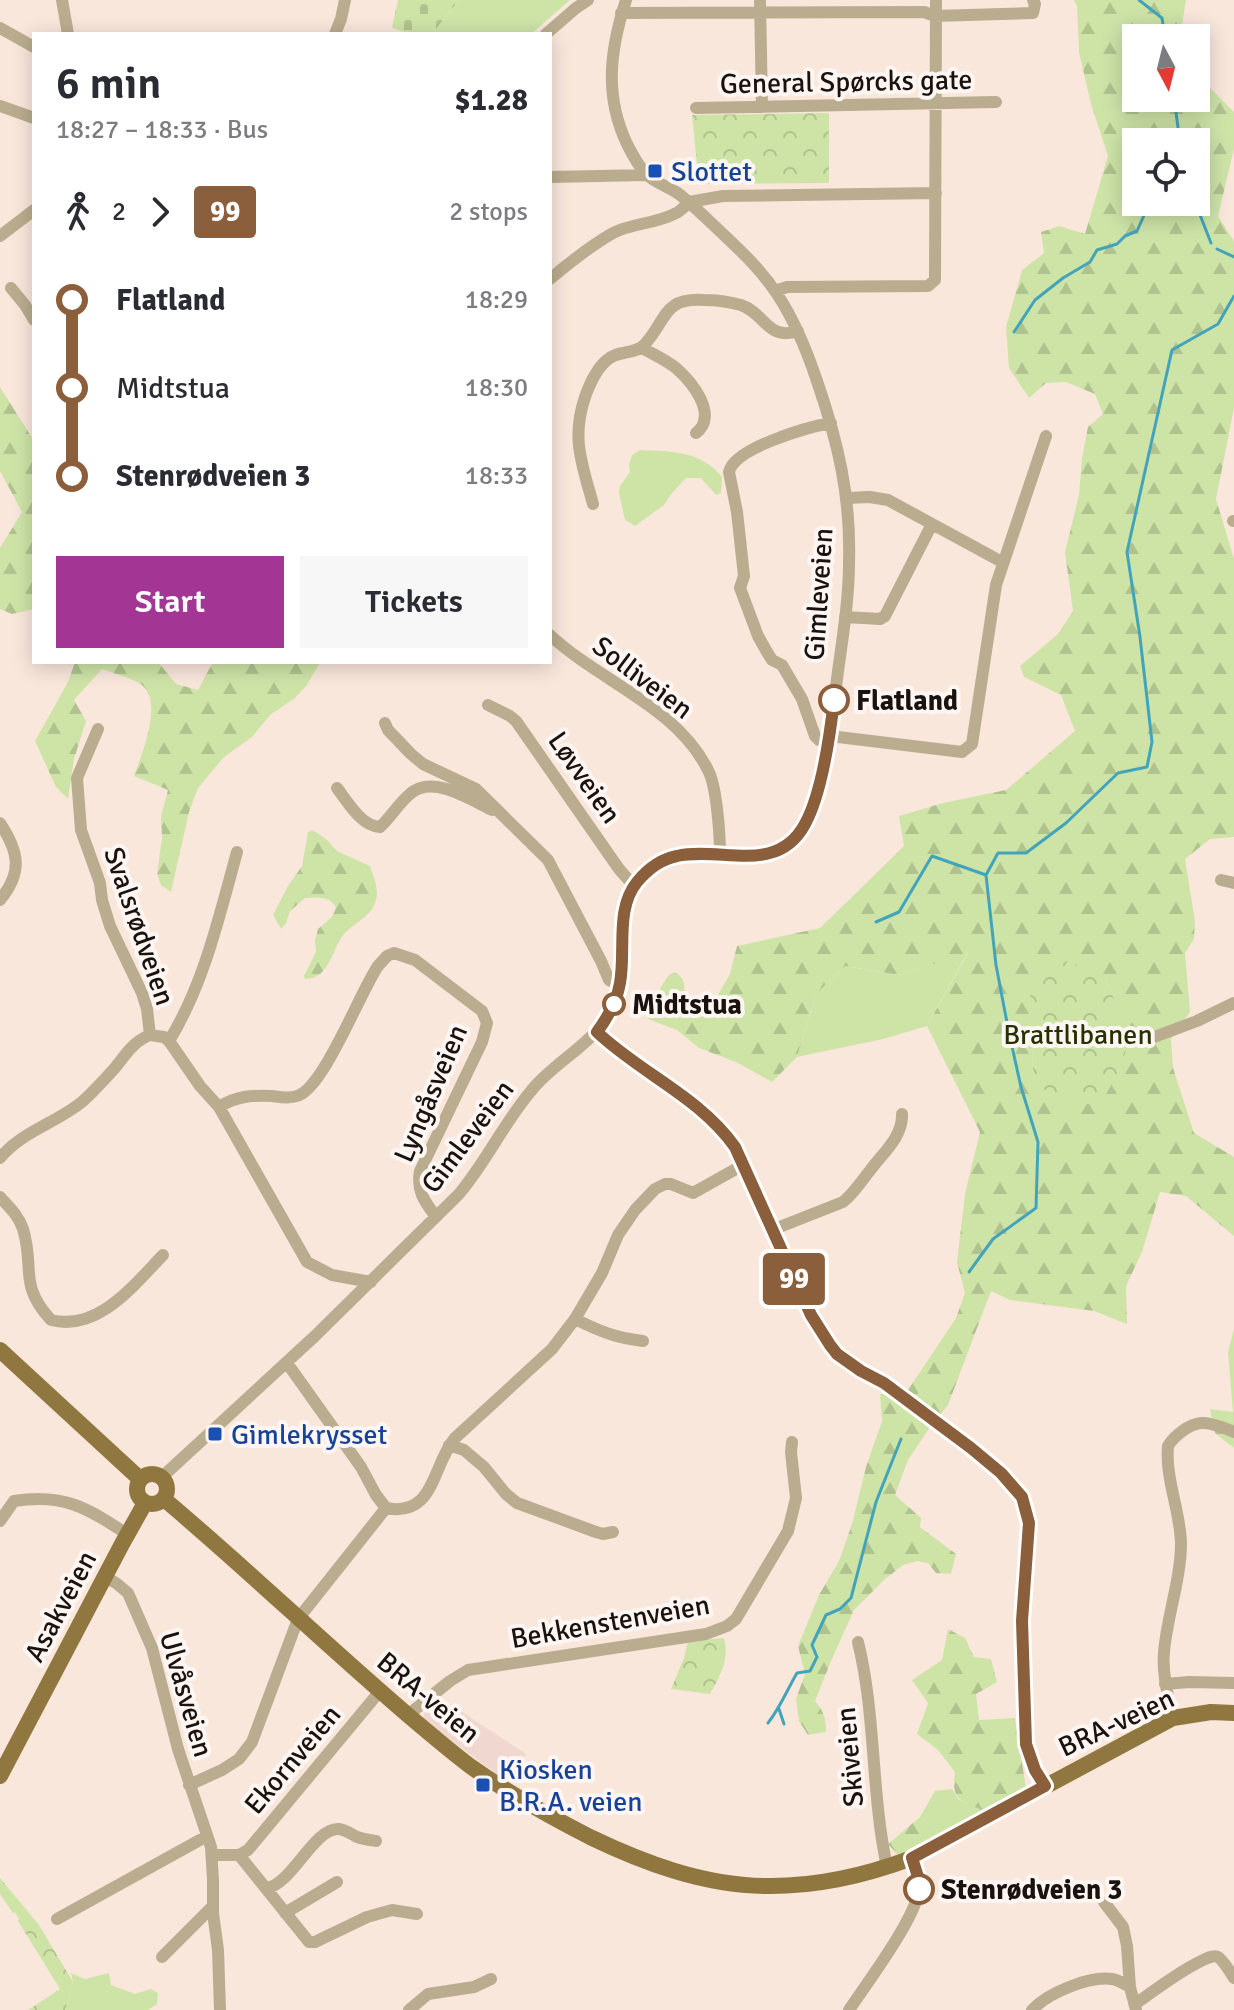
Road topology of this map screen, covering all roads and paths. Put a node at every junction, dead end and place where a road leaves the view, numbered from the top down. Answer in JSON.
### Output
{"nodes":[{"id":1,"x":62,"y":0,"type":"edge"},
{"id":2,"x":345,"y":0,"type":"edge"},
{"id":3,"x":588,"y":0,"type":"edge"},
{"id":4,"x":626,"y":0,"type":"edge"},
{"id":5,"x":936,"y":0,"type":"edge"},
{"id":6,"x":760,"y":7,"type":"edge"},
{"id":7,"x":1033,"y":7,"type":"edge"},
{"id":8,"x":621,"y":13,"type":"junction"},
{"id":9,"x":935,"y":16,"type":"junction"},
{"id":10,"x":0,"y":28,"type":"edge"},
{"id":11,"x":68,"y":32,"type":"edge"},
{"id":12,"x":336,"y":32,"type":"edge"},
{"id":13,"x":548,"y":32,"type":"edge"},
{"id":14,"x":32,"y":46,"type":"edge"},
{"id":15,"x":996,"y":102,"type":"dead end"},
{"id":16,"x":934,"y":103,"type":"junction"},
{"id":17,"x":0,"y":106,"type":"edge"},
{"id":18,"x":762,"y":107,"type":"junction"},
{"id":19,"x":696,"y":108,"type":"dead end"},
{"id":20,"x":32,"y":117,"type":"edge"},
{"id":21,"x":647,"y":175,"type":"junction"},
{"id":22,"x":552,"y":177,"type":"edge"},
{"id":23,"x":936,"y":193,"type":"junction"},
{"id":24,"x":689,"y":202,"type":"junction"},
{"id":25,"x":32,"y":212,"type":"edge"},
{"id":26,"x":0,"y":236,"type":"edge"},
{"id":27,"x":552,"y":278,"type":"edge"},
{"id":28,"x":11,"y":288,"type":"dead end"},
{"id":29,"x":775,"y":291,"type":"junction"},
{"id":30,"x":32,"y":317,"type":"edge"},
{"id":31,"x":798,"y":331,"type":"junction"},
{"id":32,"x":642,"y":348,"type":"junction"},
{"id":33,"x":831,"y":423,"type":"junction"},
{"id":34,"x":696,"y":433,"type":"dead end"},
{"id":35,"x":1046,"y":436,"type":"dead end"},
{"id":36,"x":846,"y":498,"type":"junction"},
{"id":37,"x":593,"y":504,"type":"dead end"},
{"id":38,"x":932,"y":524,"type":"junction"},
{"id":39,"x":1002,"y":562,"type":"junction"},
{"id":40,"x":845,"y":617,"type":"junction"},
{"id":41,"x":552,"y":637,"type":"edge"},
{"id":42,"x":488,"y":705,"type":"dead end"},
{"id":43,"x":385,"y":723,"type":"dead end"},
{"id":44,"x":98,"y":729,"type":"dead end"},
{"id":45,"x":829,"y":740,"type":"junction"},
{"id":46,"x":337,"y":788,"type":"dead end"},
{"id":47,"x":499,"y":811,"type":"junction"},
{"id":48,"x":0,"y":823,"type":"edge"},
{"id":49,"x":237,"y":852,"type":"dead end"},
{"id":50,"x":720,"y":855,"type":"junction"},
{"id":51,"x":634,"y":886,"type":"junction"},
{"id":52,"x":0,"y":900,"type":"edge"},
{"id":53,"x":620,"y":985,"type":"junction"},
{"id":54,"x":1234,"y":1003,"type":"edge"},
{"id":55,"x":597,"y":1032,"type":"junction"},
{"id":56,"x":150,"y":1035,"type":"junction"},
{"id":57,"x":169,"y":1041,"type":"junction"},
{"id":58,"x":1123,"y":1041,"type":"dead end"},
{"id":59,"x":219,"y":1107,"type":"junction"},
{"id":60,"x":902,"y":1114,"type":"dead end"},
{"id":61,"x":0,"y":1158,"type":"edge"},
{"id":62,"x":743,"y":1165,"type":"junction"},
{"id":63,"x":0,"y":1197,"type":"edge"},
{"id":64,"x":436,"y":1217,"type":"junction"},
{"id":65,"x":772,"y":1230,"type":"junction"},
{"id":66,"x":163,"y":1255,"type":"dead end"},
{"id":67,"x":371,"y":1282,"type":"junction"},
{"id":68,"x":575,"y":1319,"type":"junction"},
{"id":69,"x":643,"y":1341,"type":"dead end"},
{"id":70,"x":0,"y":1350,"type":"edge"},
{"id":71,"x":287,"y":1363,"type":"junction"},
{"id":72,"x":1234,"y":1432,"type":"edge"},
{"id":73,"x":792,"y":1442,"type":"dead end"},
{"id":74,"x":449,"y":1445,"type":"junction"},
{"id":75,"x":162,"y":1477,"type":"junction"},
{"id":76,"x":140,"y":1479,"type":"junction"},
{"id":77,"x":164,"y":1499,"type":"junction"},
{"id":78,"x":145,"y":1503,"type":"junction"},
{"id":79,"x":386,"y":1508,"type":"junction"},
{"id":80,"x":0,"y":1521,"type":"edge"},
{"id":81,"x":613,"y":1532,"type":"dead end"},
{"id":82,"x":127,"y":1534,"type":"junction"},
{"id":83,"x":105,"y":1577,"type":"junction"},
{"id":84,"x":298,"y":1619,"type":"junction"},
{"id":85,"x":858,"y":1642,"type":"dead end"},
{"id":86,"x":1234,"y":1683,"type":"edge"},
{"id":87,"x":1165,"y":1684,"type":"junction"},
{"id":88,"x":380,"y":1691,"type":"junction"},
{"id":89,"x":1234,"y":1713,"type":"edge"},
{"id":90,"x":408,"y":1715,"type":"junction"},
{"id":91,"x":1173,"y":1718,"type":"junction"},
{"id":92,"x":0,"y":1776,"type":"edge"},
{"id":93,"x":189,"y":1785,"type":"junction"},
{"id":94,"x":1045,"y":1786,"type":"junction"},
{"id":95,"x":207,"y":1836,"type":"junction"},
{"id":96,"x":376,"y":1841,"type":"dead end"},
{"id":97,"x":212,"y":1855,"type":"junction"},
{"id":98,"x":239,"y":1855,"type":"junction"},
{"id":99,"x":912,"y":1858,"type":"junction"},
{"id":100,"x":887,"y":1867,"type":"junction"},
{"id":101,"x":337,"y":1882,"type":"dead end"},
{"id":102,"x":266,"y":1888,"type":"junction"},
{"id":103,"x":1104,"y":1902,"type":"dead end"},
{"id":104,"x":213,"y":1906,"type":"junction"},
{"id":105,"x":285,"y":1913,"type":"junction"},
{"id":106,"x":417,"y":1914,"type":"dead end"},
{"id":107,"x":57,"y":1919,"type":"dead end"},
{"id":108,"x":162,"y":1957,"type":"dead end"},
{"id":109,"x":1234,"y":1978,"type":"edge"},
{"id":110,"x":491,"y":1979,"type":"dead end"},
{"id":111,"x":1130,"y":1987,"type":"junction"},
{"id":112,"x":1135,"y":2007,"type":"edge"},
{"id":113,"x":220,"y":2010,"type":"edge"},
{"id":114,"x":409,"y":2010,"type":"edge"},
{"id":115,"x":849,"y":2010,"type":"edge"},
{"id":116,"x":1032,"y":2010,"type":"edge"}],
"edges":[{"from":1,"to":11,"type":"street"},
{"from":2,"to":12,"type":"street"},
{"from":3,"to":13,"type":"street"},
{"from":4,"to":8,"type":"street","name":"Gimleveien"},
{"from":5,"to":9,"type":"street"},
{"from":6,"to":8,"type":"street"},
{"from":6,"to":9,"type":"street"},
{"from":6,"to":18,"type":"street"},
{"from":7,"to":9,"type":"street"},
{"from":8,"to":21,"type":"street","name":"Gimleveien"},
{"from":9,"to":16,"type":"street"},
{"from":10,"to":14,"type":"street"},
{"from":15,"to":16,"type":"street","name":"General Spørcks gate"},
{"from":16,"to":18,"type":"street","name":"General Spørcks gate"},
{"from":16,"to":23,"type":"street"},
{"from":17,"to":20,"type":"street"},
{"from":18,"to":19,"type":"street","name":"General Spørcks gate"},
{"from":21,"to":22,"type":"street"},
{"from":21,"to":24,"type":"street","name":"Gimleveien"},
{"from":23,"to":24,"type":"street"},
{"from":23,"to":29,"type":"street"},
{"from":24,"to":27,"type":"street"},
{"from":24,"to":29,"type":"street","name":"Gimleveien"},
{"from":25,"to":26,"type":"street"},
{"from":28,"to":30,"type":"street"},
{"from":29,"to":31,"type":"street","name":"Gimleveien"},
{"from":31,"to":32,"type":"street"},
{"from":31,"to":33,"type":"street","name":"Gimleveien"},
{"from":32,"to":34,"type":"street"},
{"from":32,"to":37,"type":"street"},
{"from":33,"to":36,"type":"street","name":"Gimleveien"},
{"from":33,"to":45,"type":"street"},
{"from":35,"to":39,"type":"street"},
{"from":36,"to":38,"type":"street"},
{"from":36,"to":40,"type":"street","name":"Gimleveien"},
{"from":38,"to":39,"type":"street"},
{"from":38,"to":40,"type":"street"},
{"from":39,"to":45,"type":"street"},
{"from":40,"to":45,"type":"street","name":"Gimleveien"},
{"from":41,"to":50,"type":"street","name":"Solliveien"},
{"from":42,"to":51,"type":"street","name":"Løvveien"},
{"from":43,"to":47,"type":"street"},
{"from":44,"to":56,"type":"street","name":"Svalsrødveien"},
{"from":45,"to":50,"type":"street","name":"Gimleveien"},
{"from":46,"to":47,"type":"street"},
{"from":47,"to":53,"type":"street"},
{"from":48,"to":52,"type":"street"},
{"from":49,"to":57,"type":"street"},
{"from":50,"to":51,"type":"street","name":"Gimleveien"},
{"from":51,"to":53,"type":"street","name":"Gimleveien"},
{"from":53,"to":55,"type":"street","name":"Gimleveien"},
{"from":54,"to":58,"type":"street"},
{"from":55,"to":62,"type":"street"},
{"from":55,"to":64,"type":"street","name":"Gimleveien"},
{"from":56,"to":57,"type":"street","name":"Svalsrødveien"},
{"from":56,"to":61,"type":"street"},
{"from":57,"to":59,"type":"street","name":"Svalsrødveien"},
{"from":59,"to":64,"type":"street","name":"Lyngåsveien"},
{"from":59,"to":67,"type":"street","name":"Svalsrødveien"},
{"from":60,"to":65,"type":"street"},
{"from":62,"to":65,"type":"street"},
{"from":62,"to":68,"type":"street"},
{"from":63,"to":66,"type":"street"},
{"from":64,"to":67,"type":"street","name":"Gimleveien"},
{"from":65,"to":94,"type":"street"},
{"from":67,"to":71,"type":"street","name":"Gimleveien"},
{"from":68,"to":69,"type":"street"},
{"from":68,"to":74,"type":"street"},
{"from":70,"to":76,"type":"main road"},
{"from":71,"to":75,"type":"street","name":"Gimleveien"},
{"from":71,"to":79,"type":"street"},
{"from":72,"to":87,"type":"street"},
{"from":73,"to":90,"type":"street","name":"Bekkenstenveien"},
{"from":74,"to":79,"type":"street"},
{"from":74,"to":81,"type":"street"},
{"from":75,"to":76,"type":"main road"},
{"from":75,"to":77,"type":"main road"},
{"from":76,"to":78,"type":"main road"},
{"from":77,"to":78,"type":"main road"},
{"from":77,"to":84,"type":"main road","name":"BRA-veien"},
{"from":78,"to":82,"type":"main road","name":"Asakveien"},
{"from":79,"to":84,"type":"street"},
{"from":80,"to":82,"type":"street"},
{"from":82,"to":83,"type":"main road","name":"Asakveien"},
{"from":83,"to":92,"type":"main road","name":"Asakveien"},
{"from":83,"to":93,"type":"street","name":"Ulvåsveien"},
{"from":84,"to":88,"type":"main road","name":"BRA-veien"},
{"from":84,"to":93,"type":"street"},
{"from":85,"to":100,"type":"street","name":"Skiveien"},
{"from":86,"to":87,"type":"street"},
{"from":87,"to":91,"type":"street"},
{"from":88,"to":90,"type":"main road","name":"BRA-veien"},
{"from":88,"to":98,"type":"street","name":"Ekornveien"},
{"from":89,"to":91,"type":"main road","name":"BRA-veien"},
{"from":90,"to":100,"type":"main road","name":"BRA-veien"},
{"from":91,"to":94,"type":"main road","name":"BRA-veien"},
{"from":93,"to":95,"type":"street","name":"Ulvåsveien"},
{"from":94,"to":99,"type":"main road","name":"BRA-veien"},
{"from":95,"to":97,"type":"street","name":"Ulvåsveien"},
{"from":95,"to":107,"type":"street"},
{"from":96,"to":102,"type":"street"},
{"from":97,"to":98,"type":"street","name":"Ekornveien"},
{"from":97,"to":104,"type":"street","name":"Ulvåsveien"},
{"from":98,"to":102,"type":"street","name":"Ekornveien"},
{"from":99,"to":100,"type":"main road","name":"BRA-veien"},
{"from":99,"to":115,"type":"street"},
{"from":101,"to":105,"type":"street"},
{"from":102,"to":105,"type":"street","name":"Ekornveien"},
{"from":103,"to":111,"type":"street"},
{"from":104,"to":108,"type":"street"},
{"from":104,"to":113,"type":"street","name":"Ulvåsveien"},
{"from":105,"to":106,"type":"street","name":"Ekornveien"},
{"from":109,"to":112,"type":"street"},
{"from":110,"to":114,"type":"street"},
{"from":111,"to":112,"type":"street"},
{"from":111,"to":116,"type":"street"}]}
